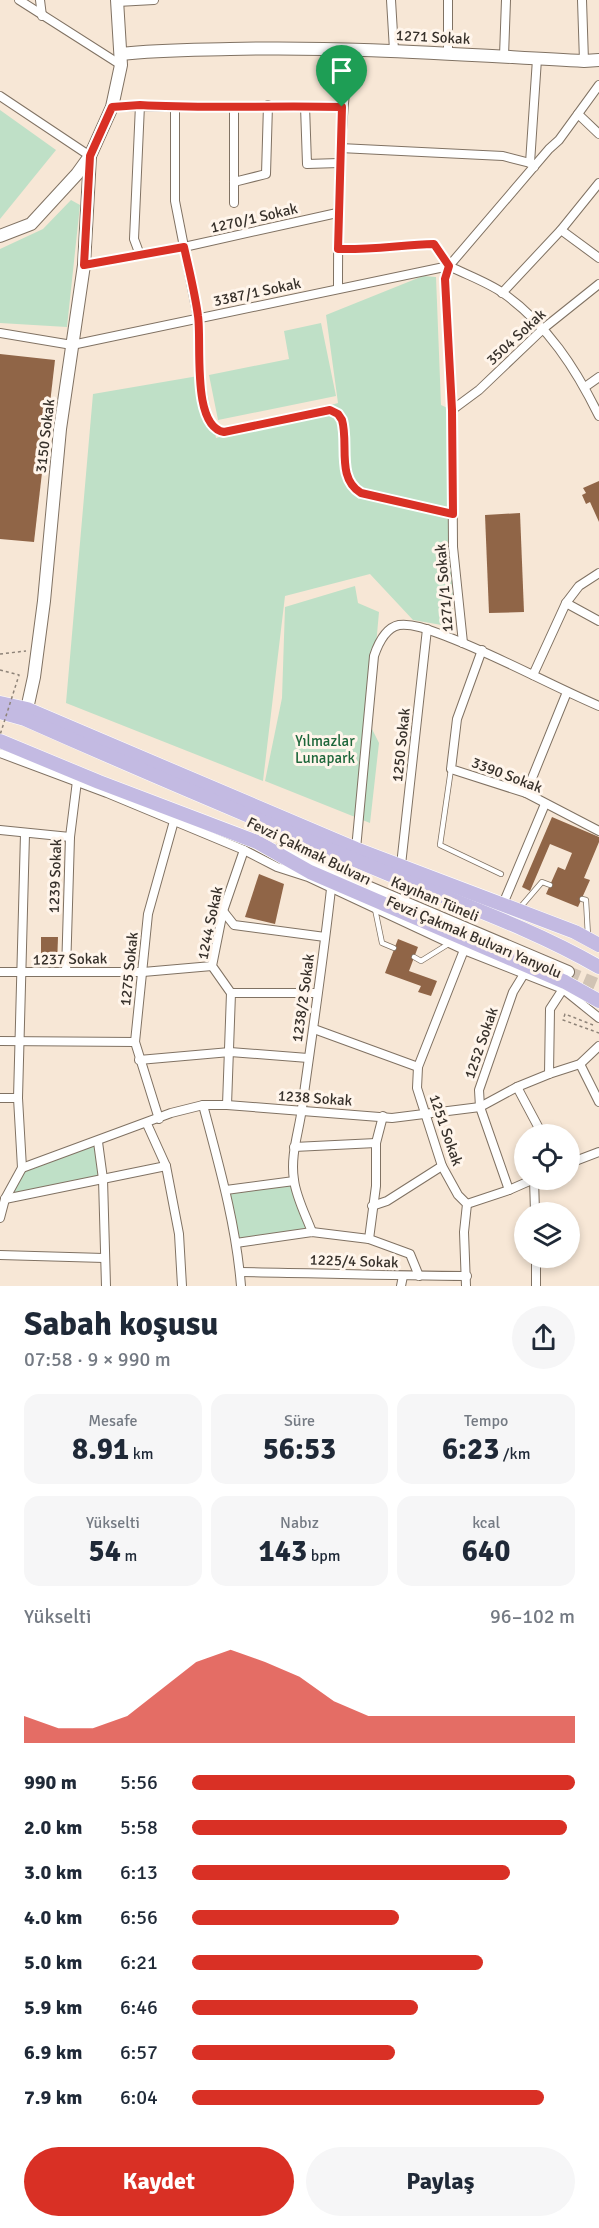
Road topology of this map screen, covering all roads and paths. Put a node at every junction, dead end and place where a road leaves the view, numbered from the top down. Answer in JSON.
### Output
{"nodes":[{"id":1,"x":19,"y":0,"type":"edge"},
{"id":2,"x":40,"y":0,"type":"edge"},
{"id":3,"x":154,"y":0,"type":"edge"},
{"id":4,"x":391,"y":0,"type":"edge"},
{"id":5,"x":448,"y":0,"type":"edge"},
{"id":6,"x":506,"y":0,"type":"edge"},
{"id":7,"x":582,"y":0,"type":"edge"},
{"id":8,"x":117,"y":1,"type":"edge"},
{"id":9,"x":42,"y":16,"type":"junction"},
{"id":10,"x":350,"y":49,"type":"junction"},
{"id":11,"x":394,"y":50,"type":"junction"},
{"id":12,"x":448,"y":53,"type":"junction"},
{"id":13,"x":504,"y":57,"type":"junction"},
{"id":14,"x":121,"y":59,"type":"junction"},
{"id":15,"x":537,"y":59,"type":"junction"},
{"id":16,"x":599,"y":60,"type":"edge"},
{"id":17,"x":584,"y":61,"type":"junction"},
{"id":18,"x":599,"y":85,"type":"edge"},
{"id":19,"x":0,"y":96,"type":"edge"},
{"id":20,"x":140,"y":105,"type":"junction"},
{"id":21,"x":268,"y":105,"type":"junction"},
{"id":22,"x":234,"y":106,"type":"junction"},
{"id":23,"x":305,"y":106,"type":"junction"},
{"id":24,"x":112,"y":107,"type":"junction"},
{"id":25,"x":175,"y":107,"type":"junction"},
{"id":26,"x":342,"y":107,"type":"junction"},
{"id":27,"x":578,"y":114,"type":"junction"},
{"id":28,"x":599,"y":134,"type":"edge"},
{"id":29,"x":340,"y":148,"type":"junction"},
{"id":30,"x":90,"y":156,"type":"junction"},
{"id":31,"x":339,"y":163,"type":"junction"},
{"id":32,"x":532,"y":165,"type":"junction"},
{"id":33,"x":234,"y":182,"type":"junction"},
{"id":34,"x":597,"y":189,"type":"edge"},
{"id":35,"x":234,"y":203,"type":"dead end"},
{"id":36,"x":337,"y":213,"type":"junction"},
{"id":37,"x":561,"y":230,"type":"junction"},
{"id":38,"x":0,"y":236,"type":"edge"},
{"id":39,"x":184,"y":247,"type":"junction"},
{"id":40,"x":338,"y":249,"type":"junction"},
{"id":41,"x":140,"y":255,"type":"junction"},
{"id":42,"x":599,"y":258,"type":"edge"},
{"id":43,"x":84,"y":265,"type":"junction"},
{"id":44,"x":449,"y":266,"type":"junction"},
{"id":45,"x":599,"y":284,"type":"edge"},
{"id":46,"x":338,"y":288,"type":"junction"},
{"id":47,"x":502,"y":293,"type":"junction"},
{"id":48,"x":198,"y":318,"type":"junction"},
{"id":49,"x":544,"y":328,"type":"junction"},
{"id":50,"x":0,"y":333,"type":"edge"},
{"id":51,"x":72,"y":345,"type":"junction"},
{"id":52,"x":599,"y":377,"type":"edge"},
{"id":53,"x":585,"y":387,"type":"junction"},
{"id":54,"x":452,"y":410,"type":"junction"},
{"id":55,"x":599,"y":416,"type":"edge"},
{"id":56,"x":453,"y":514,"type":"junction"},
{"id":57,"x":599,"y":573,"type":"edge"},
{"id":58,"x":566,"y":603,"type":"junction"},
{"id":59,"x":599,"y":621,"type":"edge"},
{"id":60,"x":427,"y":629,"type":"junction"},
{"id":61,"x":463,"y":642,"type":"junction"},
{"id":62,"x":38,"y":650,"type":"junction"},
{"id":63,"x":482,"y":650,"type":"junction"},
{"id":64,"x":0,"y":654,"type":"edge"},
{"id":65,"x":0,"y":670,"type":"edge"},
{"id":66,"x":533,"y":675,"type":"junction"},
{"id":67,"x":567,"y":692,"type":"junction"},
{"id":68,"x":0,"y":703,"type":"edge"},
{"id":69,"x":599,"y":706,"type":"edge"},
{"id":70,"x":0,"y":712,"type":"edge"},
{"id":71,"x":26,"y":714,"type":"junction"},
{"id":72,"x":0,"y":735,"type":"edge"},
{"id":73,"x":0,"y":741,"type":"edge"},
{"id":74,"x":0,"y":753,"type":"edge"},
{"id":75,"x":451,"y":769,"type":"junction"},
{"id":76,"x":77,"y":781,"type":"junction"},
{"id":77,"x":526,"y":793,"type":"junction"},
{"id":78,"x":545,"y":804,"type":"junction"},
{"id":79,"x":174,"y":821,"type":"junction"},
{"id":80,"x":0,"y":830,"type":"edge"},
{"id":81,"x":599,"y":831,"type":"edge"},
{"id":82,"x":25,"y":834,"type":"junction"},
{"id":83,"x":70,"y":837,"type":"junction"},
{"id":84,"x":257,"y":842,"type":"junction"},
{"id":85,"x":356,"y":849,"type":"junction"},
{"id":86,"x":243,"y":850,"type":"junction"},
{"id":87,"x":401,"y":865,"type":"junction"},
{"id":88,"x":501,"y":874,"type":"dead end"},
{"id":89,"x":550,"y":885,"type":"dead end"},
{"id":90,"x":331,"y":889,"type":"junction"},
{"id":91,"x":582,"y":899,"type":"dead end"},
{"id":92,"x":503,"y":904,"type":"junction"},
{"id":93,"x":375,"y":909,"type":"junction"},
{"id":94,"x":518,"y":910,"type":"junction"},
{"id":95,"x":224,"y":911,"type":"junction"},
{"id":96,"x":326,"y":938,"type":"junction"},
{"id":97,"x":596,"y":941,"type":"edge"},
{"id":98,"x":450,"y":943,"type":"junction"},
{"id":99,"x":394,"y":948,"type":"dead end"},
{"id":100,"x":464,"y":950,"type":"junction"},
{"id":101,"x":414,"y":957,"type":"dead end"},
{"id":102,"x":212,"y":966,"type":"junction"},
{"id":103,"x":599,"y":967,"type":"edge"},
{"id":104,"x":0,"y":972,"type":"edge"},
{"id":105,"x":66,"y":972,"type":"junction"},
{"id":106,"x":143,"y":972,"type":"junction"},
{"id":107,"x":568,"y":972,"type":"tunnel mouth"},
{"id":108,"x":21,"y":974,"type":"junction"},
{"id":109,"x":524,"y":974,"type":"junction"},
{"id":110,"x":563,"y":989,"type":"junction"},
{"id":111,"x":231,"y":993,"type":"junction"},
{"id":112,"x":316,"y":993,"type":"junction"},
{"id":113,"x":599,"y":1001,"type":"edge"},
{"id":114,"x":599,"y":1018,"type":"edge"},
{"id":115,"x":599,"y":1028,"type":"edge"},
{"id":116,"x":314,"y":1029,"type":"junction"},
{"id":117,"x":599,"y":1033,"type":"edge"},
{"id":118,"x":0,"y":1041,"type":"edge"},
{"id":119,"x":18,"y":1042,"type":"junction"},
{"id":120,"x":135,"y":1042,"type":"junction"},
{"id":121,"x":599,"y":1046,"type":"edge"},
{"id":122,"x":230,"y":1052,"type":"junction"},
{"id":123,"x":308,"y":1058,"type":"junction"},
{"id":124,"x":139,"y":1060,"type":"junction"},
{"id":125,"x":580,"y":1064,"type":"junction"},
{"id":126,"x":418,"y":1067,"type":"junction"},
{"id":127,"x":549,"y":1074,"type":"junction"},
{"id":128,"x":517,"y":1087,"type":"junction"},
{"id":129,"x":0,"y":1098,"type":"edge"},
{"id":130,"x":18,"y":1098,"type":"junction"},
{"id":131,"x":599,"y":1102,"type":"edge"},
{"id":132,"x":203,"y":1105,"type":"junction"},
{"id":133,"x":227,"y":1105,"type":"junction"},
{"id":134,"x":480,"y":1107,"type":"junction"},
{"id":135,"x":302,"y":1111,"type":"junction"},
{"id":136,"x":426,"y":1113,"type":"junction"},
{"id":137,"x":383,"y":1116,"type":"junction"},
{"id":138,"x":159,"y":1119,"type":"junction"},
{"id":139,"x":147,"y":1124,"type":"junction"},
{"id":140,"x":537,"y":1124,"type":"edge"},
{"id":141,"x":98,"y":1142,"type":"junction"},
{"id":142,"x":376,"y":1143,"type":"junction"},
{"id":143,"x":294,"y":1147,"type":"junction"},
{"id":144,"x":599,"y":1152,"type":"edge"},
{"id":145,"x":580,"y":1159,"type":"edge"},
{"id":146,"x":166,"y":1166,"type":"junction"},
{"id":147,"x":442,"y":1166,"type":"junction"},
{"id":148,"x":22,"y":1168,"type":"junction"},
{"id":149,"x":103,"y":1179,"type":"junction"},
{"id":150,"x":294,"y":1181,"type":"junction"},
{"id":151,"x":514,"y":1189,"type":"edge"},
{"id":152,"x":226,"y":1190,"type":"junction"},
{"id":153,"x":509,"y":1191,"type":"junction"},
{"id":154,"x":5,"y":1199,"type":"junction"},
{"id":155,"x":466,"y":1204,"type":"junction"},
{"id":156,"x":372,"y":1206,"type":"junction"},
{"id":157,"x":0,"y":1218,"type":"edge"},
{"id":158,"x":312,"y":1232,"type":"junction"},
{"id":159,"x":369,"y":1239,"type":"junction"},
{"id":160,"x":236,"y":1244,"type":"junction"},
{"id":161,"x":0,"y":1255,"type":"edge"},
{"id":162,"x":104,"y":1258,"type":"junction"},
{"id":163,"x":536,"y":1268,"type":"edge"},
{"id":164,"x":240,"y":1272,"type":"junction"},
{"id":165,"x":403,"y":1276,"type":"junction"},
{"id":166,"x":419,"y":1276,"type":"junction"},
{"id":167,"x":467,"y":1276,"type":"junction"},
{"id":168,"x":106,"y":1286,"type":"edge"},
{"id":169,"x":182,"y":1286,"type":"edge"},
{"id":170,"x":241,"y":1286,"type":"edge"},
{"id":171,"x":401,"y":1286,"type":"edge"},
{"id":172,"x":466,"y":1286,"type":"edge"},
{"id":173,"x":536,"y":1286,"type":"edge"}],
"edges":[{"from":1,"to":9,"type":"street"},
{"from":2,"to":9,"type":"street"},
{"from":3,"to":8,"type":"street"},
{"from":4,"to":11,"type":"street"},
{"from":5,"to":12,"type":"street"},
{"from":6,"to":13,"type":"street"},
{"from":7,"to":17,"type":"street"},
{"from":8,"to":14,"type":"main road"},
{"from":9,"to":14,"type":"street"},
{"from":10,"to":11,"type":"main road","name":"1271 Sokak"},
{"from":10,"to":14,"type":"main road","name":"1271 Sokak"},
{"from":10,"to":26,"type":"street"},
{"from":11,"to":12,"type":"main road","name":"1271 Sokak"},
{"from":12,"to":13,"type":"main road","name":"1271 Sokak"},
{"from":13,"to":15,"type":"main road","name":"1271 Sokak"},
{"from":14,"to":24,"type":"main road"},
{"from":15,"to":17,"type":"main road","name":"1271 Sokak"},
{"from":15,"to":32,"type":"street"},
{"from":16,"to":17,"type":"main road","name":"1271 Sokak"},
{"from":18,"to":27,"type":"street"},
{"from":19,"to":30,"type":"street"},
{"from":20,"to":24,"type":"street"},
{"from":20,"to":25,"type":"street"},
{"from":20,"to":41,"type":"street"},
{"from":21,"to":22,"type":"street"},
{"from":21,"to":23,"type":"street"},
{"from":21,"to":33,"type":"street"},
{"from":22,"to":25,"type":"street"},
{"from":22,"to":33,"type":"street"},
{"from":23,"to":26,"type":"street"},
{"from":23,"to":31,"type":"street"},
{"from":24,"to":30,"type":"main road"},
{"from":25,"to":39,"type":"street"},
{"from":26,"to":29,"type":"street"},
{"from":27,"to":28,"type":"street"},
{"from":27,"to":32,"type":"street"},
{"from":29,"to":31,"type":"street"},
{"from":29,"to":32,"type":"street"},
{"from":30,"to":38,"type":"main road"},
{"from":30,"to":43,"type":"main road","name":"3150 Sokak"},
{"from":31,"to":36,"type":"street"},
{"from":32,"to":44,"type":"street"},
{"from":33,"to":35,"type":"street"},
{"from":34,"to":37,"type":"street"},
{"from":36,"to":39,"type":"street","name":"1270/1 Sokak"},
{"from":36,"to":40,"type":"street"},
{"from":37,"to":42,"type":"street"},
{"from":37,"to":47,"type":"street"},
{"from":39,"to":41,"type":"street","name":"1270/1 Sokak"},
{"from":39,"to":48,"type":"street"},
{"from":40,"to":44,"type":"street"},
{"from":40,"to":46,"type":"street"},
{"from":41,"to":43,"type":"street","name":"1270/1 Sokak"},
{"from":43,"to":51,"type":"main road","name":"3150 Sokak"},
{"from":44,"to":46,"type":"street","name":"3387/1 Sokak"},
{"from":44,"to":47,"type":"street"},
{"from":44,"to":54,"type":"street","name":"1271/1 Sokak"},
{"from":45,"to":49,"type":"street","name":"3504 Sokak"},
{"from":46,"to":48,"type":"street","name":"3387/1 Sokak"},
{"from":47,"to":49,"type":"street"},
{"from":48,"to":51,"type":"street","name":"3387/1 Sokak"},
{"from":48,"to":56,"type":"lane"},
{"from":49,"to":53,"type":"street"},
{"from":49,"to":54,"type":"street","name":"3504 Sokak"},
{"from":50,"to":51,"type":"street","name":"3387/1 Sokak"},
{"from":51,"to":62,"type":"main road","name":"3150 Sokak"},
{"from":52,"to":53,"type":"street"},
{"from":53,"to":55,"type":"street"},
{"from":54,"to":56,"type":"street","name":"1271/1 Sokak"},
{"from":56,"to":61,"type":"street","name":"1271/1 Sokak"},
{"from":57,"to":58,"type":"street"},
{"from":58,"to":59,"type":"street"},
{"from":58,"to":66,"type":"street"},
{"from":60,"to":61,"type":"street"},
{"from":60,"to":85,"type":"street"},
{"from":60,"to":87,"type":"street","name":"1250 Sokak"},
{"from":61,"to":63,"type":"street"},
{"from":62,"to":64,"type":"path"},
{"from":62,"to":71,"type":"main road","name":"3150 Sokak"},
{"from":63,"to":66,"type":"street"},
{"from":63,"to":75,"type":"street","name":"3390 Sokak"},
{"from":65,"to":72,"type":"path","bridge":true},
{"from":66,"to":67,"type":"street"},
{"from":67,"to":69,"type":"street"},
{"from":67,"to":77,"type":"street"},
{"from":68,"to":71,"type":"main road"},
{"from":70,"to":71,"type":"main road","name":"Fevzi Çakmak Bulvarı"},
{"from":71,"to":85,"type":"main road"},
{"from":71,"to":103,"type":"main road","name":"Fevzi Çakmak Bulvarı"},
{"from":73,"to":84,"type":"main road","name":"Fevzi Çakmak Bulvarı"},
{"from":74,"to":76,"type":"street","name":"Fevzi Çakmak Bulvarı Yanyolu"},
{"from":75,"to":77,"type":"street","name":"3390 Sokak"},
{"from":75,"to":88,"type":"lane"},
{"from":76,"to":79,"type":"street","name":"Fevzi Çakmak Bulvarı Yanyolu"},
{"from":76,"to":83,"type":"street","name":"1239 Sokak"},
{"from":77,"to":78,"type":"street","name":"3390 Sokak"},
{"from":78,"to":81,"type":"street","name":"3390 Sokak"},
{"from":78,"to":92,"type":"street"},
{"from":79,"to":86,"type":"street","name":"Fevzi Çakmak Bulvarı Yanyolu"},
{"from":79,"to":106,"type":"street","name":"1275 Sokak"},
{"from":80,"to":82,"type":"street"},
{"from":82,"to":83,"type":"street"},
{"from":82,"to":108,"type":"street"},
{"from":83,"to":105,"type":"street","name":"1239 Sokak"},
{"from":84,"to":107,"type":"main road","name":"Kayıhan Tüneli"},
{"from":84,"to":113,"type":"main road","name":"Fevzi Çakmak Bulvarı"},
{"from":85,"to":87,"type":"main road"},
{"from":86,"to":90,"type":"street","name":"Fevzi Çakmak Bulvarı Yanyolu"},
{"from":86,"to":95,"type":"street","name":"1244 Sokak"},
{"from":87,"to":92,"type":"main road"},
{"from":89,"to":94,"type":"lane"},
{"from":90,"to":93,"type":"street","name":"Fevzi Çakmak Bulvarı Yanyolu"},
{"from":90,"to":96,"type":"street","name":"1238/2 Sokak"},
{"from":91,"to":97,"type":"lane"},
{"from":92,"to":94,"type":"main road"},
{"from":93,"to":98,"type":"street","name":"Fevzi Çakmak Bulvarı Yanyolu"},
{"from":93,"to":99,"type":"lane"},
{"from":94,"to":97,"type":"main road"},
{"from":95,"to":96,"type":"street"},
{"from":95,"to":102,"type":"street","name":"1244 Sokak"},
{"from":96,"to":112,"type":"street","name":"1238/2 Sokak"},
{"from":98,"to":100,"type":"street","name":"Fevzi Çakmak Bulvarı Yanyolu"},
{"from":98,"to":101,"type":"lane"},
{"from":100,"to":109,"type":"street","name":"Fevzi Çakmak Bulvarı Yanyolu"},
{"from":100,"to":126,"type":"street","name":"1251 Sokak"},
{"from":102,"to":106,"type":"street","name":"1237 Sokak"},
{"from":102,"to":111,"type":"street","name":"1244 Sokak"},
{"from":104,"to":108,"type":"street","name":"1237 Sokak"},
{"from":105,"to":106,"type":"street","name":"1237 Sokak"},
{"from":105,"to":108,"type":"street","name":"1237 Sokak"},
{"from":106,"to":120,"type":"street","name":"1275 Sokak"},
{"from":108,"to":119,"type":"street"},
{"from":109,"to":110,"type":"street","name":"Fevzi Çakmak Bulvarı Yanyolu"},
{"from":109,"to":134,"type":"street","name":"1252 Sokak"},
{"from":110,"to":114,"type":"street","name":"Fevzi Çakmak Bulvarı Yanyolu"},
{"from":110,"to":127,"type":"street"},
{"from":111,"to":112,"type":"street"},
{"from":111,"to":122,"type":"street"},
{"from":112,"to":116,"type":"street","name":"1238/2 Sokak"},
{"from":115,"to":117,"type":"path"},
{"from":116,"to":123,"type":"street","name":"1238/2 Sokak"},
{"from":116,"to":126,"type":"street"},
{"from":118,"to":119,"type":"street"},
{"from":119,"to":120,"type":"street"},
{"from":119,"to":130,"type":"street"},
{"from":120,"to":124,"type":"street","name":"1275 Sokak"},
{"from":121,"to":125,"type":"street","name":"1238 Sokak"},
{"from":122,"to":123,"type":"street"},
{"from":122,"to":124,"type":"street"},
{"from":122,"to":133,"type":"street"},
{"from":123,"to":135,"type":"street","name":"1238/2 Sokak"},
{"from":124,"to":138,"type":"street","name":"1275 Sokak"},
{"from":125,"to":127,"type":"street","name":"1238 Sokak"},
{"from":125,"to":131,"type":"street"},
{"from":126,"to":136,"type":"street","name":"1251 Sokak"},
{"from":127,"to":128,"type":"street","name":"1238 Sokak"},
{"from":128,"to":134,"type":"street","name":"1238 Sokak"},
{"from":128,"to":140,"type":"street"},
{"from":129,"to":130,"type":"street"},
{"from":130,"to":148,"type":"street"},
{"from":132,"to":133,"type":"street","name":"1238 Sokak"},
{"from":132,"to":138,"type":"street","name":"1238 Sokak"},
{"from":132,"to":152,"type":"street"},
{"from":133,"to":135,"type":"street","name":"1238 Sokak"},
{"from":134,"to":136,"type":"street","name":"1238 Sokak"},
{"from":134,"to":153,"type":"street","name":"1252 Sokak"},
{"from":135,"to":137,"type":"street","name":"1238 Sokak"},
{"from":135,"to":143,"type":"street","name":"1238/2 Sokak"},
{"from":136,"to":137,"type":"street","name":"1238 Sokak"},
{"from":136,"to":147,"type":"street","name":"1251 Sokak"},
{"from":137,"to":142,"type":"street"},
{"from":138,"to":139,"type":"street","name":"1238 Sokak"},
{"from":139,"to":141,"type":"street","name":"1238 Sokak"},
{"from":139,"to":146,"type":"street"},
{"from":141,"to":148,"type":"street","name":"1238 Sokak"},
{"from":141,"to":149,"type":"street"},
{"from":142,"to":143,"type":"street"},
{"from":142,"to":156,"type":"street"},
{"from":143,"to":150,"type":"street","name":"1238/2 Sokak"},
{"from":144,"to":145,"type":"street"},
{"from":146,"to":149,"type":"street"},
{"from":146,"to":169,"type":"street"},
{"from":147,"to":155,"type":"street","name":"1251 Sokak"},
{"from":147,"to":156,"type":"street"},
{"from":148,"to":154,"type":"street"},
{"from":149,"to":154,"type":"street"},
{"from":149,"to":162,"type":"street"},
{"from":150,"to":152,"type":"street"},
{"from":150,"to":158,"type":"street","name":"1238/2 Sokak"},
{"from":151,"to":153,"type":"street"},
{"from":152,"to":160,"type":"street"},
{"from":153,"to":155,"type":"street"},
{"from":154,"to":157,"type":"street"},
{"from":155,"to":167,"type":"street"},
{"from":156,"to":159,"type":"street"},
{"from":158,"to":159,"type":"street"},
{"from":158,"to":160,"type":"street"},
{"from":159,"to":166,"type":"street"},
{"from":160,"to":164,"type":"street"},
{"from":161,"to":162,"type":"street"},
{"from":162,"to":168,"type":"street"},
{"from":163,"to":173,"type":"street"},
{"from":164,"to":165,"type":"street","name":"1225/4 Sokak"},
{"from":164,"to":170,"type":"street"},
{"from":165,"to":166,"type":"street","name":"1225/4 Sokak"},
{"from":165,"to":171,"type":"street"},
{"from":166,"to":167,"type":"street","name":"1225/4 Sokak"},
{"from":167,"to":172,"type":"street"}]}
